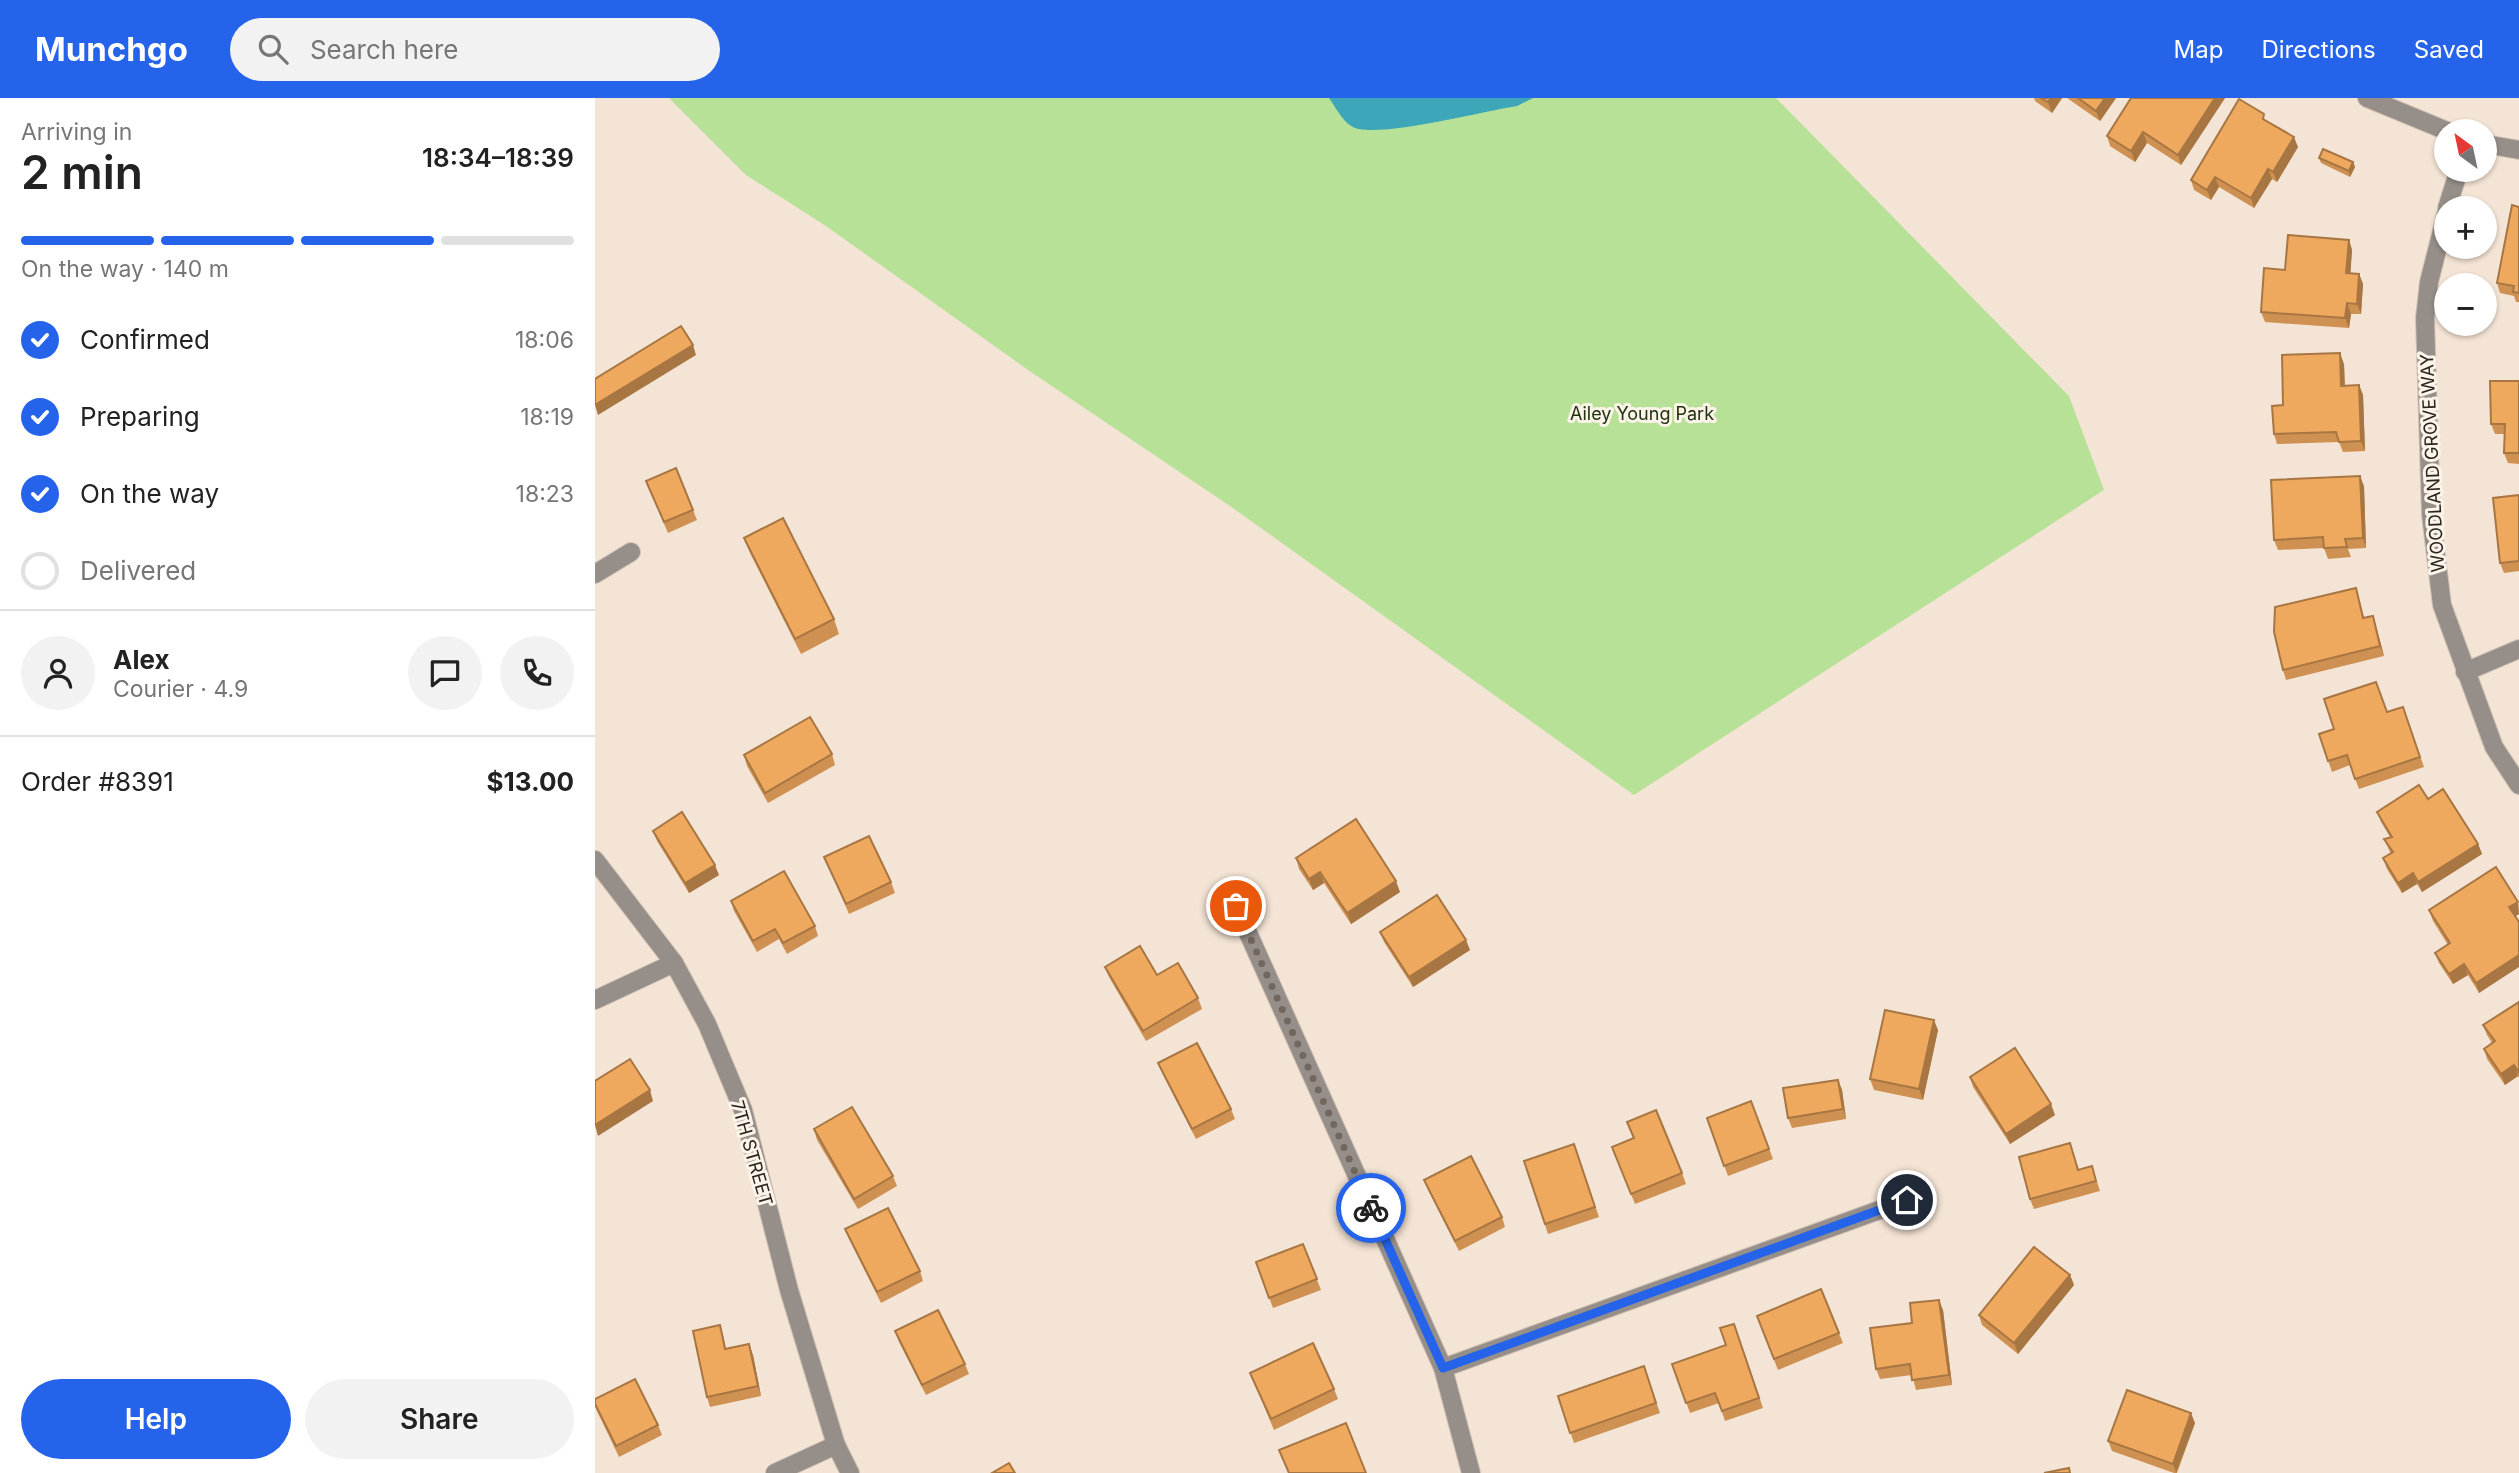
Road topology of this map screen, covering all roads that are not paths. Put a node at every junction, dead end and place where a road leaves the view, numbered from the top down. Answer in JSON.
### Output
{"nodes":[{"id":1,"x":2367,"y":98,"type":"edge"},
{"id":2,"x":2434,"y":126,"type":"edge"},
{"id":3,"x":2497,"y":146,"type":"edge"},
{"id":4,"x":2519,"y":150,"type":"edge"},
{"id":5,"x":2434,"y":259,"type":"edge"},
{"id":6,"x":631,"y":552,"type":"dead end"},
{"id":7,"x":595,"y":574,"type":"edge"},
{"id":8,"x":2519,"y":649,"type":"edge"},
{"id":9,"x":2465,"y":672,"type":"junction"},
{"id":10,"x":2519,"y":785,"type":"edge"},
{"id":11,"x":595,"y":860,"type":"edge"},
{"id":12,"x":1236,"y":906,"type":"dead end"},
{"id":13,"x":674,"y":963,"type":"junction"},
{"id":14,"x":595,"y":1000,"type":"edge"},
{"id":15,"x":1907,"y":1200,"type":"dead end"},
{"id":16,"x":1443,"y":1368,"type":"junction"},
{"id":17,"x":836,"y":1445,"type":"junction"},
{"id":18,"x":775,"y":1473,"type":"edge"},
{"id":19,"x":850,"y":1473,"type":"edge"},
{"id":20,"x":1471,"y":1473,"type":"edge"}],
"edges":[{"from":1,"to":2,"type":"street"},
{"from":3,"to":4,"type":"street"},
{"from":5,"to":9,"type":"street","name":"WOODLAND GROVE WAY"},
{"from":6,"to":7,"type":"street"},
{"from":8,"to":9,"type":"street"},
{"from":9,"to":10,"type":"street","name":"WOODLAND GROVE WAY"},
{"from":11,"to":13,"type":"street","name":"7TH STREET"},
{"from":12,"to":16,"type":"street"},
{"from":13,"to":14,"type":"street"},
{"from":13,"to":17,"type":"street","name":"7TH STREET"},
{"from":15,"to":16,"type":"street"},
{"from":16,"to":20,"type":"street"},
{"from":17,"to":18,"type":"street"},
{"from":17,"to":19,"type":"street","name":"7TH STREET"}]}
